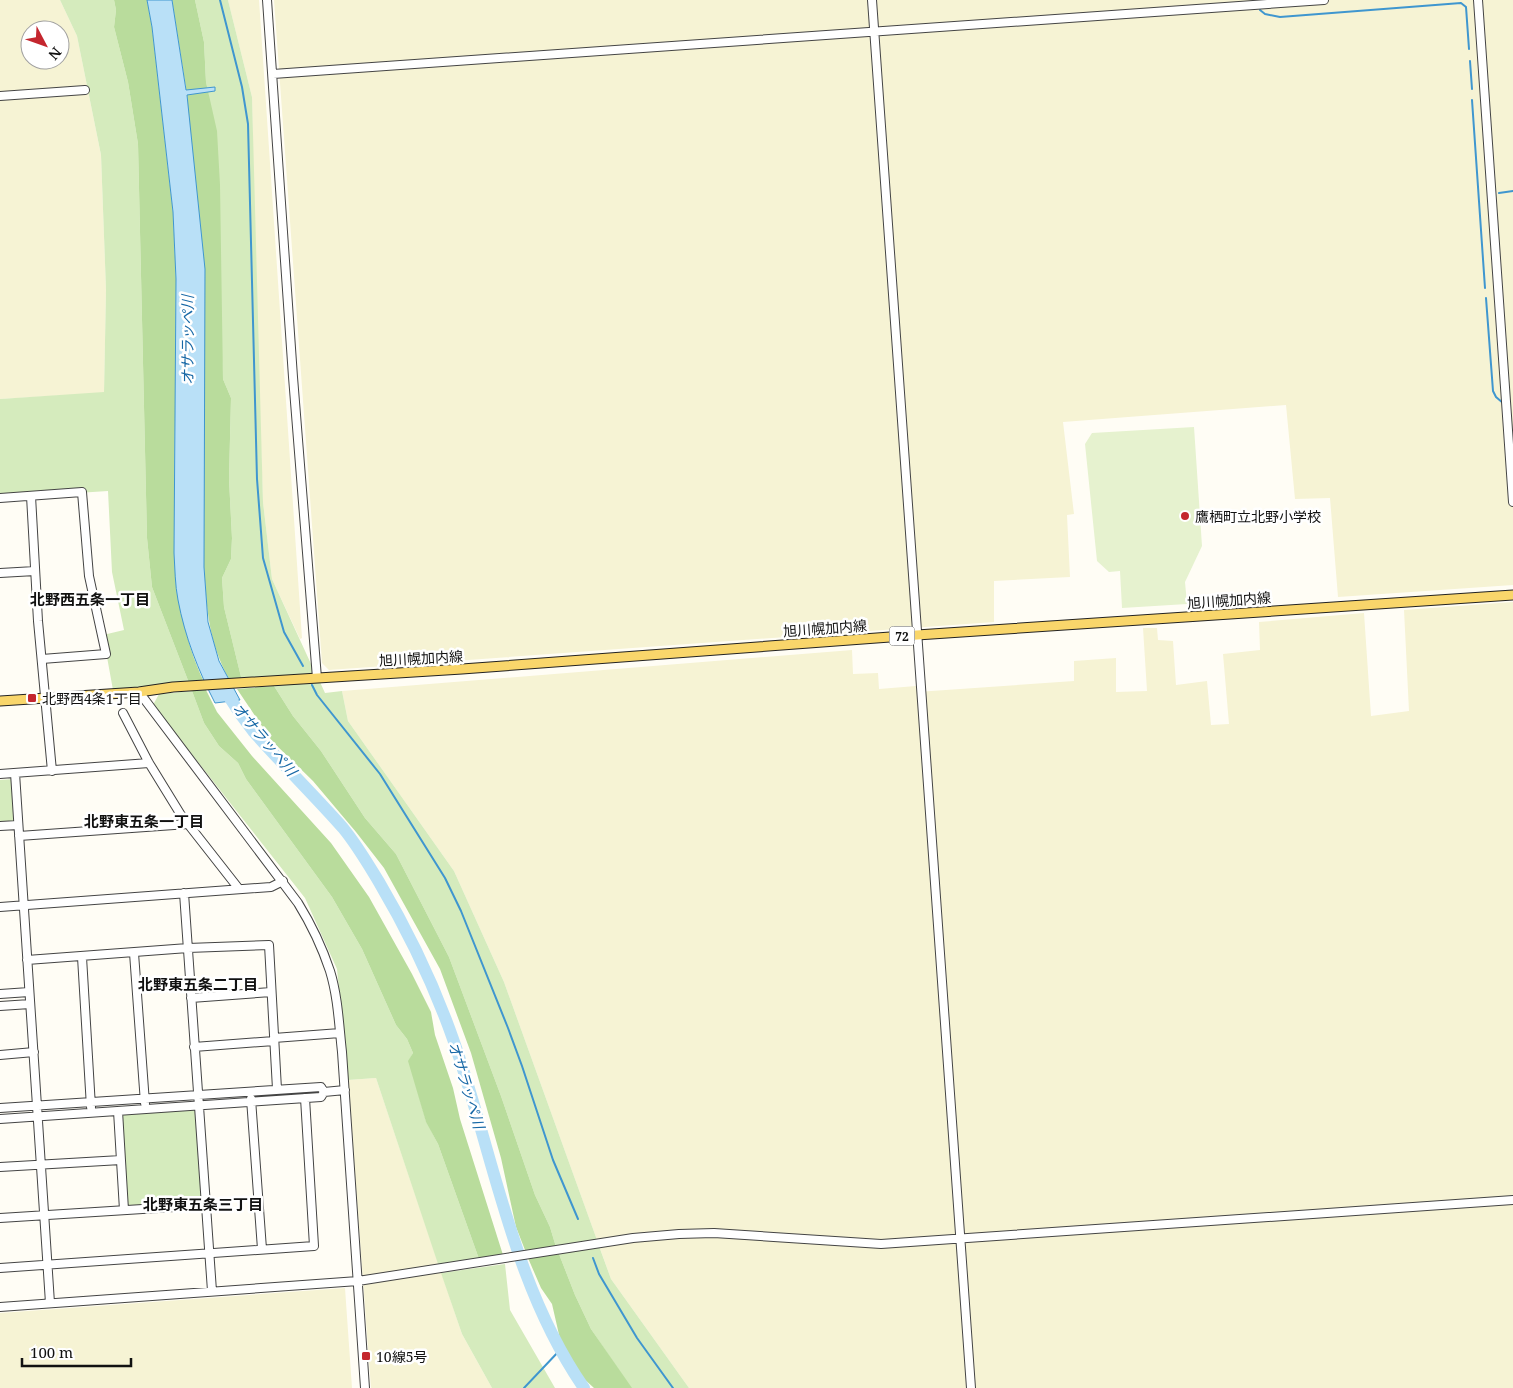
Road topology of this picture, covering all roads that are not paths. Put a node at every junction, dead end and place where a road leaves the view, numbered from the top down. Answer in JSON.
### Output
{"nodes":[{"id":1,"x":267,"y":0,"type":"edge"},
{"id":2,"x":872,"y":0,"type":"edge"},
{"id":3,"x":1324,"y":0,"type":"edge"},
{"id":4,"x":1478,"y":0,"type":"edge"},
{"id":5,"x":875,"y":32,"type":"junction"},
{"id":6,"x":273,"y":74,"type":"junction"},
{"id":7,"x":85,"y":90,"type":"dead end"},
{"id":8,"x":0,"y":96,"type":"edge"},
{"id":9,"x":31,"y":496,"type":"junction"},
{"id":10,"x":0,"y":498,"type":"edge"},
{"id":11,"x":1513,"y":502,"type":"edge"},
{"id":12,"x":35,"y":571,"type":"junction"},
{"id":13,"x":0,"y":573,"type":"edge"},
{"id":14,"x":1513,"y":594,"type":"edge"},
{"id":15,"x":917,"y":635,"type":"junction"},
{"id":16,"x":42,"y":659,"type":"junction"},
{"id":17,"x":317,"y":678,"type":"junction"},
{"id":18,"x":139,"y":692,"type":"junction"},
{"id":19,"x":45,"y":698,"type":"junction"},
{"id":20,"x":0,"y":701,"type":"edge"},
{"id":21,"x":123,"y":712,"type":"dead end"},
{"id":22,"x":149,"y":763,"type":"junction"},
{"id":23,"x":52,"y":771,"type":"junction"},
{"id":24,"x":0,"y":774,"type":"edge"},
{"id":25,"x":15,"y":774,"type":"junction"},
{"id":26,"x":188,"y":824,"type":"junction"},
{"id":27,"x":18,"y":825,"type":"junction"},
{"id":28,"x":0,"y":826,"type":"edge"},
{"id":29,"x":19,"y":836,"type":"junction"},
{"id":30,"x":283,"y":881,"type":"junction"},
{"id":31,"x":239,"y":889,"type":"junction"},
{"id":32,"x":184,"y":893,"type":"junction"},
{"id":33,"x":23,"y":905,"type":"junction"},
{"id":34,"x":0,"y":907,"type":"edge"},
{"id":35,"x":188,"y":948,"type":"junction"},
{"id":36,"x":134,"y":953,"type":"junction"},
{"id":37,"x":82,"y":957,"type":"junction"},
{"id":38,"x":27,"y":960,"type":"junction"},
{"id":39,"x":29,"y":992,"type":"junction"},
{"id":40,"x":271,"y":992,"type":"junction"},
{"id":41,"x":0,"y":994,"type":"edge"},
{"id":42,"x":191,"y":998,"type":"junction"},
{"id":43,"x":30,"y":1004,"type":"junction"},
{"id":44,"x":0,"y":1006,"type":"edge"},
{"id":45,"x":340,"y":1033,"type":"junction"},
{"id":46,"x":274,"y":1039,"type":"junction"},
{"id":47,"x":194,"y":1047,"type":"junction"},
{"id":48,"x":34,"y":1052,"type":"junction"},
{"id":49,"x":0,"y":1055,"type":"edge"},
{"id":50,"x":277,"y":1090,"type":"junction"},
{"id":51,"x":345,"y":1090,"type":"junction"},
{"id":52,"x":251,"y":1092,"type":"junction"},
{"id":53,"x":324,"y":1092,"type":"junction"},
{"id":54,"x":198,"y":1095,"type":"junction"},
{"id":55,"x":305,"y":1098,"type":"junction"},
{"id":56,"x":145,"y":1099,"type":"junction"},
{"id":57,"x":91,"y":1102,"type":"junction"},
{"id":58,"x":252,"y":1102,"type":"junction"},
{"id":59,"x":37,"y":1106,"type":"junction"},
{"id":60,"x":199,"y":1106,"type":"junction"},
{"id":61,"x":0,"y":1108,"type":"edge"},
{"id":62,"x":145,"y":1109,"type":"junction"},
{"id":63,"x":118,"y":1111,"type":"junction"},
{"id":64,"x":91,"y":1113,"type":"junction"},
{"id":65,"x":38,"y":1117,"type":"junction"},
{"id":66,"x":0,"y":1119,"type":"edge"},
{"id":67,"x":121,"y":1160,"type":"junction"},
{"id":68,"x":42,"y":1164,"type":"junction"},
{"id":69,"x":0,"y":1167,"type":"edge"},
{"id":70,"x":1513,"y":1200,"type":"edge"},
{"id":71,"x":206,"y":1205,"type":"junction"},
{"id":72,"x":124,"y":1210,"type":"junction"},
{"id":73,"x":45,"y":1215,"type":"junction"},
{"id":74,"x":0,"y":1218,"type":"edge"},
{"id":75,"x":962,"y":1239,"type":"junction"},
{"id":76,"x":262,"y":1249,"type":"junction"},
{"id":77,"x":209,"y":1253,"type":"junction"},
{"id":78,"x":48,"y":1265,"type":"junction"},
{"id":79,"x":0,"y":1268,"type":"edge"},
{"id":80,"x":358,"y":1281,"type":"junction"},
{"id":81,"x":212,"y":1291,"type":"junction"},
{"id":82,"x":50,"y":1303,"type":"junction"},
{"id":83,"x":0,"y":1307,"type":"edge"},
{"id":84,"x":365,"y":1388,"type":"edge"},
{"id":85,"x":971,"y":1388,"type":"edge"}],
"edges":[{"from":1,"to":6,"type":"street"},
{"from":2,"to":5,"type":"street"},
{"from":3,"to":5,"type":"street"},
{"from":4,"to":11,"type":"street"},
{"from":5,"to":6,"type":"street"},
{"from":5,"to":15,"type":"street"},
{"from":6,"to":17,"type":"street"},
{"from":7,"to":8,"type":"street"},
{"from":9,"to":10,"type":"street"},
{"from":9,"to":12,"type":"street"},
{"from":9,"to":16,"type":"street"},
{"from":12,"to":13,"type":"street"},
{"from":12,"to":16,"type":"street"},
{"from":14,"to":15,"type":"main road","name":"旭川幌加内線","number":"72"},
{"from":15,"to":17,"type":"main road","name":"旭川幌加内線","number":"72"},
{"from":15,"to":75,"type":"street"},
{"from":16,"to":19,"type":"street"},
{"from":17,"to":18,"type":"main road","name":"旭川幌加内線","number":"72"},
{"from":18,"to":19,"type":"main road","number":"72"},
{"from":18,"to":30,"type":"street"},
{"from":19,"to":20,"type":"main road","number":"72"},
{"from":19,"to":23,"type":"street"},
{"from":21,"to":22,"type":"street"},
{"from":22,"to":23,"type":"street"},
{"from":22,"to":26,"type":"street"},
{"from":23,"to":25,"type":"street"},
{"from":24,"to":25,"type":"street"},
{"from":25,"to":27,"type":"street"},
{"from":26,"to":29,"type":"street"},
{"from":26,"to":31,"type":"street"},
{"from":27,"to":28,"type":"street"},
{"from":27,"to":29,"type":"street"},
{"from":29,"to":33,"type":"street"},
{"from":30,"to":31,"type":"street"},
{"from":30,"to":45,"type":"street"},
{"from":31,"to":32,"type":"street"},
{"from":32,"to":33,"type":"street"},
{"from":32,"to":35,"type":"street"},
{"from":33,"to":34,"type":"street"},
{"from":33,"to":38,"type":"street"},
{"from":35,"to":36,"type":"street"},
{"from":35,"to":40,"type":"street"},
{"from":35,"to":42,"type":"street"},
{"from":36,"to":37,"type":"street"},
{"from":36,"to":56,"type":"street"},
{"from":37,"to":38,"type":"street"},
{"from":37,"to":57,"type":"street"},
{"from":38,"to":39,"type":"street"},
{"from":39,"to":41,"type":"street"},
{"from":39,"to":43,"type":"street"},
{"from":40,"to":42,"type":"street"},
{"from":40,"to":46,"type":"street"},
{"from":42,"to":47,"type":"street"},
{"from":43,"to":44,"type":"street"},
{"from":43,"to":48,"type":"street"},
{"from":45,"to":46,"type":"street"},
{"from":45,"to":51,"type":"street"},
{"from":46,"to":47,"type":"street"},
{"from":46,"to":50,"type":"street"},
{"from":47,"to":54,"type":"street"},
{"from":48,"to":49,"type":"street"},
{"from":48,"to":59,"type":"street"},
{"from":50,"to":52,"type":"street"},
{"from":50,"to":53,"type":"street"},
{"from":51,"to":53,"type":"street"},
{"from":51,"to":80,"type":"street"},
{"from":52,"to":54,"type":"street"},
{"from":52,"to":58,"type":"street"},
{"from":53,"to":55,"type":"street"},
{"from":54,"to":56,"type":"street"},
{"from":54,"to":60,"type":"street"},
{"from":55,"to":58,"type":"street"},
{"from":55,"to":76,"type":"street"},
{"from":56,"to":57,"type":"street"},
{"from":56,"to":62,"type":"street"},
{"from":57,"to":59,"type":"street"},
{"from":57,"to":64,"type":"street"},
{"from":58,"to":60,"type":"street"},
{"from":58,"to":76,"type":"street"},
{"from":59,"to":61,"type":"street"},
{"from":59,"to":65,"type":"street"},
{"from":60,"to":62,"type":"street"},
{"from":60,"to":71,"type":"street"},
{"from":62,"to":63,"type":"street"},
{"from":63,"to":64,"type":"street"},
{"from":63,"to":67,"type":"street"},
{"from":64,"to":65,"type":"street"},
{"from":65,"to":66,"type":"street"},
{"from":65,"to":68,"type":"street"},
{"from":67,"to":68,"type":"street"},
{"from":67,"to":72,"type":"street"},
{"from":68,"to":69,"type":"street"},
{"from":68,"to":73,"type":"street"},
{"from":70,"to":75,"type":"street"},
{"from":71,"to":72,"type":"street"},
{"from":71,"to":77,"type":"street"},
{"from":72,"to":73,"type":"street"},
{"from":73,"to":74,"type":"street"},
{"from":73,"to":78,"type":"street"},
{"from":75,"to":80,"type":"street"},
{"from":75,"to":85,"type":"street"},
{"from":76,"to":77,"type":"street"},
{"from":77,"to":78,"type":"street"},
{"from":77,"to":81,"type":"street"},
{"from":78,"to":79,"type":"street"},
{"from":78,"to":82,"type":"street"},
{"from":80,"to":81,"type":"street"},
{"from":80,"to":84,"type":"street"},
{"from":81,"to":82,"type":"street"},
{"from":82,"to":83,"type":"street"}]}
